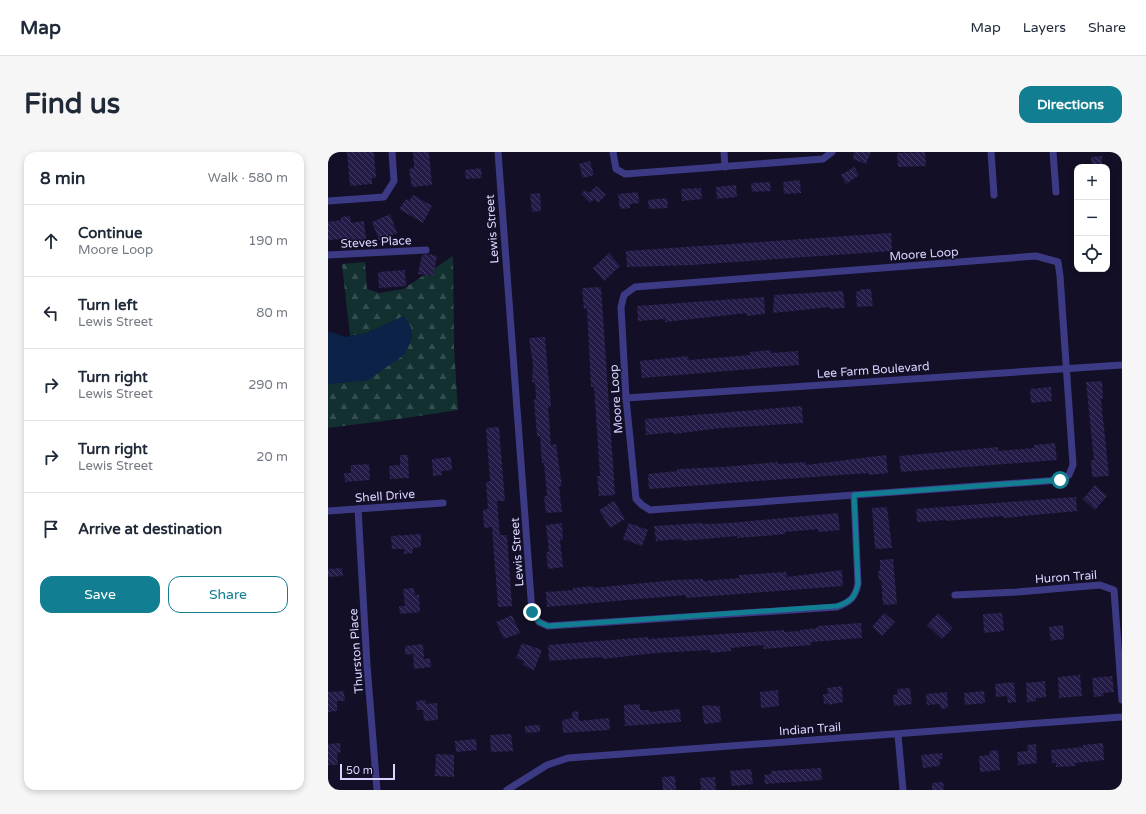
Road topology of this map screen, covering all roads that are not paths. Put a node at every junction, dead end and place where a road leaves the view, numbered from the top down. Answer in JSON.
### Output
{"nodes":[{"id":1,"x":392,"y":152,"type":"edge"},
{"id":2,"x":498,"y":152,"type":"edge"},
{"id":3,"x":613,"y":152,"type":"edge"},
{"id":4,"x":724,"y":152,"type":"edge"},
{"id":5,"x":832,"y":152,"type":"edge"},
{"id":6,"x":991,"y":152,"type":"edge"},
{"id":7,"x":1053,"y":152,"type":"edge"},
{"id":8,"x":725,"y":167,"type":"junction"},
{"id":9,"x":1056,"y":192,"type":"dead end"},
{"id":10,"x":994,"y":195,"type":"dead end"},
{"id":11,"x":328,"y":201,"type":"edge"},
{"id":12,"x":426,"y":250,"type":"dead end"},
{"id":13,"x":328,"y":256,"type":"edge"},
{"id":14,"x":1122,"y":365,"type":"edge"},
{"id":15,"x":1066,"y":368,"type":"junction"},
{"id":16,"x":626,"y":398,"type":"junction"},
{"id":17,"x":854,"y":495,"type":"junction"},
{"id":18,"x":443,"y":503,"type":"dead end"},
{"id":19,"x":358,"y":509,"type":"junction"},
{"id":20,"x":328,"y":511,"type":"edge"},
{"id":21,"x":955,"y":595,"type":"dead end"},
{"id":22,"x":1122,"y":700,"type":"edge"},
{"id":23,"x":1122,"y":717,"type":"edge"},
{"id":24,"x":898,"y":734,"type":"junction"},
{"id":25,"x":378,"y":790,"type":"edge"},
{"id":26,"x":508,"y":790,"type":"edge"},
{"id":27,"x":903,"y":790,"type":"edge"}],
"edges":[{"from":1,"to":11,"type":"street"},
{"from":2,"to":17,"type":"street","name":"Lewis Street"},
{"from":3,"to":8,"type":"street"},
{"from":4,"to":8,"type":"street"},
{"from":5,"to":8,"type":"street"},
{"from":6,"to":10,"type":"street"},
{"from":7,"to":9,"type":"street"},
{"from":12,"to":13,"type":"street","name":"Steves Place"},
{"from":14,"to":15,"type":"street","name":"Lee Farm Boulevard"},
{"from":15,"to":16,"type":"street","name":"Lee Farm Boulevard"},
{"from":15,"to":16,"type":"street","name":"Moore Loop"},
{"from":15,"to":17,"type":"street","name":"Moore Loop"},
{"from":16,"to":17,"type":"street","name":"Moore Loop"},
{"from":18,"to":19,"type":"street","name":"Shell Drive"},
{"from":19,"to":20,"type":"street","name":"Shell Drive"},
{"from":19,"to":25,"type":"street","name":"Thurston Place"},
{"from":21,"to":22,"type":"street","name":"Huron Trail"},
{"from":23,"to":24,"type":"street","name":"Indian Trail"},
{"from":24,"to":26,"type":"street","name":"Indian Trail"},
{"from":24,"to":27,"type":"street"}]}
